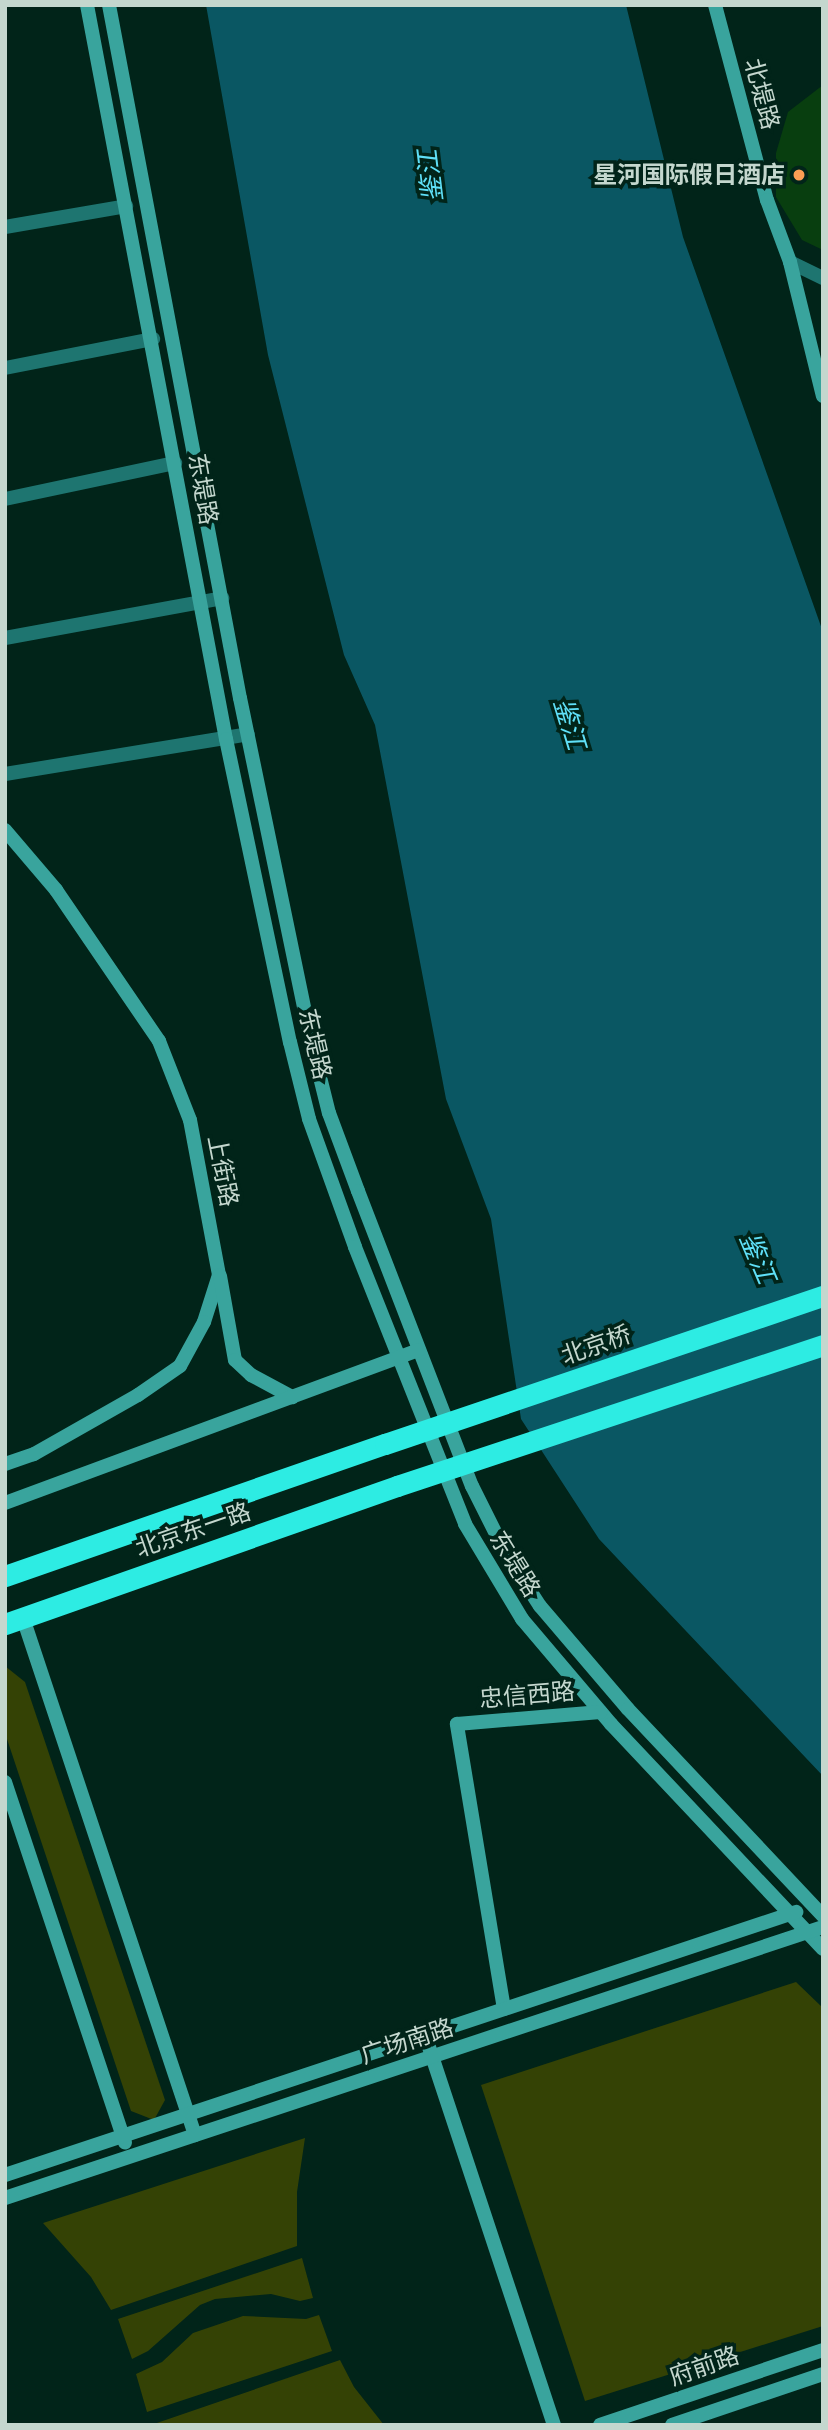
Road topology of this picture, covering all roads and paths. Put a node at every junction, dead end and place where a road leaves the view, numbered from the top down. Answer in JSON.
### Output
{"nodes":[{"id":1,"x":88,"y":5,"type":"edge"},
{"id":2,"x":109,"y":5,"type":"edge"},
{"id":3,"x":715,"y":5,"type":"edge"},
{"id":4,"x":126,"y":206,"type":"junction"},
{"id":5,"x":5,"y":227,"type":"edge"},
{"id":6,"x":790,"y":262,"type":"junction"},
{"id":7,"x":823,"y":278,"type":"edge"},
{"id":8,"x":153,"y":340,"type":"junction"},
{"id":9,"x":5,"y":368,"type":"edge"},
{"id":10,"x":823,"y":396,"type":"edge"},
{"id":11,"x":175,"y":463,"type":"junction"},
{"id":12,"x":5,"y":499,"type":"edge"},
{"id":13,"x":222,"y":598,"type":"junction"},
{"id":14,"x":200,"y":602,"type":"junction"},
{"id":15,"x":5,"y":638,"type":"edge"},
{"id":16,"x":248,"y":734,"type":"junction"},
{"id":17,"x":226,"y":739,"type":"junction"},
{"id":18,"x":5,"y":774,"type":"edge"},
{"id":19,"x":5,"y":830,"type":"edge"},
{"id":20,"x":219,"y":1275,"type":"junction"},
{"id":21,"x":823,"y":1296,"type":"edge"},
{"id":22,"x":823,"y":1345,"type":"edge"},
{"id":23,"x":419,"y":1350,"type":"junction"},
{"id":24,"x":398,"y":1358,"type":"junction"},
{"id":25,"x":292,"y":1397,"type":"junction"},
{"id":26,"x":385,"y":1444,"type":"joint"},
{"id":27,"x":5,"y":1464,"type":"edge"},
{"id":28,"x":5,"y":1503,"type":"edge"},
{"id":29,"x":7,"y":1570,"type":"edge"},
{"id":30,"x":14,"y":1621,"type":"edge"},
{"id":31,"x":601,"y":1712,"type":"junction"},
{"id":32,"x":5,"y":1782,"type":"edge"},
{"id":33,"x":818,"y":1911,"type":"edge"},
{"id":34,"x":790,"y":1914,"type":"junction"},
{"id":35,"x":823,"y":1927,"type":"edge"},
{"id":36,"x":807,"y":1932,"type":"junction"},
{"id":37,"x":823,"y":1949,"type":"edge"},
{"id":38,"x":504,"y":2009,"type":"junction"},
{"id":39,"x":425,"y":2035,"type":"junction"},
{"id":40,"x":432,"y":2056,"type":"junction"},
{"id":41,"x":188,"y":2114,"type":"junction"},
{"id":42,"x":195,"y":2135,"type":"junction"},
{"id":43,"x":123,"y":2136,"type":"junction"},
{"id":44,"x":130,"y":2157,"type":"junction"},
{"id":45,"x":5,"y":2175,"type":"edge"},
{"id":46,"x":5,"y":2198,"type":"edge"},
{"id":47,"x":823,"y":2350,"type":"edge"},
{"id":48,"x":823,"y":2374,"type":"edge"},
{"id":49,"x":554,"y":2425,"type":"edge"},
{"id":50,"x":600,"y":2425,"type":"edge"},
{"id":51,"x":672,"y":2425,"type":"edge"}],
"edges":[{"from":1,"to":4,"type":"main road","name":"东堤路"},
{"from":2,"to":13,"type":"main road","name":"东堤路"},
{"from":3,"to":6,"type":"main road","name":"北堤路"},
{"from":4,"to":5,"type":"street"},
{"from":4,"to":8,"type":"main road","name":"东堤路"},
{"from":6,"to":7,"type":"street"},
{"from":6,"to":10,"type":"main road","name":"北堤路"},
{"from":8,"to":9,"type":"street"},
{"from":8,"to":11,"type":"main road","name":"东堤路"},
{"from":11,"to":12,"type":"street"},
{"from":11,"to":14,"type":"main road","name":"东堤路"},
{"from":13,"to":14,"type":"street"},
{"from":13,"to":16,"type":"main road","name":"东堤路"},
{"from":14,"to":15,"type":"street"},
{"from":14,"to":17,"type":"main road","name":"东堤路"},
{"from":16,"to":17,"type":"street"},
{"from":16,"to":23,"type":"main road","name":"东堤路"},
{"from":17,"to":18,"type":"street"},
{"from":17,"to":24,"type":"main road","name":"东堤路"},
{"from":19,"to":20,"type":"main road","name":"上街路"},
{"from":20,"to":25,"type":"main road"},
{"from":20,"to":27,"type":"main road","name":"上街路"},
{"from":21,"to":26,"type":"highway","name":"北京桥","bridge":true},
{"from":22,"to":30,"type":"highway","name":"北京东一路","bridge":true},
{"from":23,"to":24,"type":"main road"},
{"from":23,"to":33,"type":"main road","name":"东堤路"},
{"from":24,"to":25,"type":"main road"},
{"from":24,"to":31,"type":"main road","name":"东堤路"},
{"from":25,"to":28,"type":"main road"},
{"from":26,"to":29,"type":"highway","name":"北京东一路"},
{"from":30,"to":41,"type":"main road"},
{"from":31,"to":34,"type":"main road","name":"东堤路"},
{"from":31,"to":38,"type":"main road","name":"忠信西路"},
{"from":32,"to":43,"type":"main road"},
{"from":33,"to":34,"type":"main road","name":"广场南路"},
{"from":34,"to":36,"type":"main road","name":"东堤路"},
{"from":34,"to":38,"type":"main road","name":"广场南路"},
{"from":35,"to":36,"type":"main road","name":"广场南路"},
{"from":36,"to":37,"type":"main road","name":"东堤路"},
{"from":36,"to":40,"type":"main road","name":"广场南路"},
{"from":38,"to":39,"type":"main road","name":"广场南路"},
{"from":39,"to":40,"type":"main road"},
{"from":39,"to":41,"type":"main road","name":"广场南路"},
{"from":40,"to":42,"type":"main road","name":"广场南路"},
{"from":40,"to":49,"type":"main road"},
{"from":41,"to":42,"type":"main road"},
{"from":41,"to":43,"type":"main road","name":"广场南路"},
{"from":42,"to":44,"type":"main road","name":"广场南路"},
{"from":43,"to":44,"type":"main road"},
{"from":43,"to":45,"type":"main road","name":"广场南路"},
{"from":44,"to":46,"type":"main road","name":"广场南路"},
{"from":47,"to":50,"type":"main road","name":"府前路"},
{"from":48,"to":51,"type":"main road","name":"府前路"}]}
